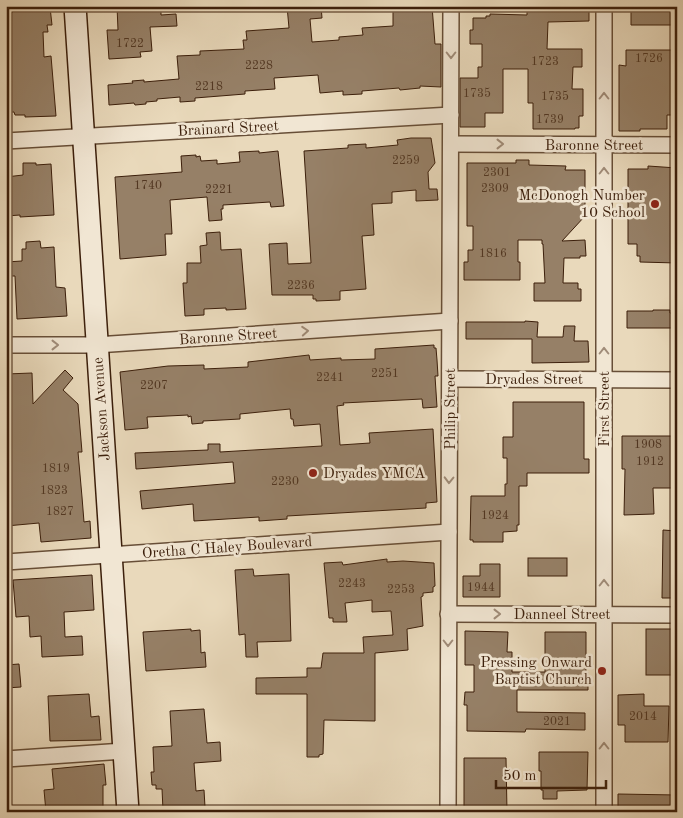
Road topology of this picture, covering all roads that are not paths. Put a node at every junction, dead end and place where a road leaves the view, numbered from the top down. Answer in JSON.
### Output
{"nodes":[{"id":1,"x":75,"y":6,"type":"edge"},
{"id":2,"x":451,"y":6,"type":"edge"},
{"id":3,"x":604,"y":6,"type":"edge"},
{"id":4,"x":451,"y":115,"type":"junction"},
{"id":5,"x":82,"y":136,"type":"junction"},
{"id":6,"x":6,"y":141,"type":"edge"},
{"id":7,"x":451,"y":144,"type":"junction"},
{"id":8,"x":604,"y":145,"type":"junction"},
{"id":9,"x":677,"y":145,"type":"edge"},
{"id":10,"x":450,"y":321,"type":"junction"},
{"id":11,"x":6,"y":345,"type":"edge"},
{"id":12,"x":96,"y":345,"type":"junction"},
{"id":13,"x":451,"y":379,"type":"junction"},
{"id":14,"x":604,"y":380,"type":"junction"},
{"id":15,"x":677,"y":380,"type":"edge"},
{"id":16,"x":449,"y":532,"type":"junction"},
{"id":17,"x":112,"y":556,"type":"junction"},
{"id":18,"x":6,"y":562,"type":"edge"},
{"id":19,"x":448,"y":614,"type":"junction"},
{"id":20,"x":604,"y":614,"type":"junction"},
{"id":21,"x":677,"y":615,"type":"edge"},
{"id":22,"x":124,"y":751,"type":"junction"},
{"id":23,"x":6,"y":759,"type":"edge"},
{"id":24,"x":128,"y":812,"type":"edge"},
{"id":25,"x":448,"y":812,"type":"edge"},
{"id":26,"x":604,"y":812,"type":"edge"}],
"edges":[{"from":1,"to":5,"type":"street","name":"Jackson Avenue"},
{"from":2,"to":4,"type":"street","name":"Philip Street","one_way":true},
{"from":8,"to":3,"type":"street","name":"First Street","one_way":true},
{"from":4,"to":5,"type":"street","name":"Brainard Street"},
{"from":4,"to":7,"type":"street","name":"Philip Street"},
{"from":5,"to":6,"type":"street","name":"Brainard Street"},
{"from":5,"to":12,"type":"street","name":"Jackson Avenue"},
{"from":7,"to":8,"type":"street","name":"Baronne Street","one_way":true},
{"from":7,"to":10,"type":"street","name":"Philip Street"},
{"from":8,"to":9,"type":"street","name":"Baronne Street"},
{"from":14,"to":8,"type":"street","name":"First Street","one_way":true},
{"from":12,"to":10,"type":"street","name":"Baronne Street","one_way":true},
{"from":10,"to":13,"type":"street","name":"Philip Street"},
{"from":11,"to":12,"type":"street","name":"Baronne Street","one_way":true},
{"from":12,"to":17,"type":"street","name":"Jackson Avenue"},
{"from":13,"to":14,"type":"street","name":"Dryades Street"},
{"from":13,"to":16,"type":"street","name":"Philip Street","one_way":true},
{"from":14,"to":15,"type":"street","name":"Dryades Street"},
{"from":20,"to":14,"type":"street","name":"First Street","one_way":true},
{"from":16,"to":17,"type":"street","name":"Oretha C Haley Boulevard"},
{"from":16,"to":19,"type":"street","name":"Philip Street"},
{"from":17,"to":18,"type":"street","name":"Oretha C Haley Boulevard"},
{"from":17,"to":22,"type":"street","name":"Jackson Avenue"},
{"from":19,"to":20,"type":"street","name":"Danneel Street","one_way":true},
{"from":19,"to":25,"type":"street","name":"Philip Street","one_way":true},
{"from":20,"to":21,"type":"street","name":"Danneel Street"},
{"from":26,"to":20,"type":"street","name":"First Street","one_way":true},
{"from":22,"to":23,"type":"street"},
{"from":22,"to":24,"type":"street","name":"Jackson Avenue"}]}
